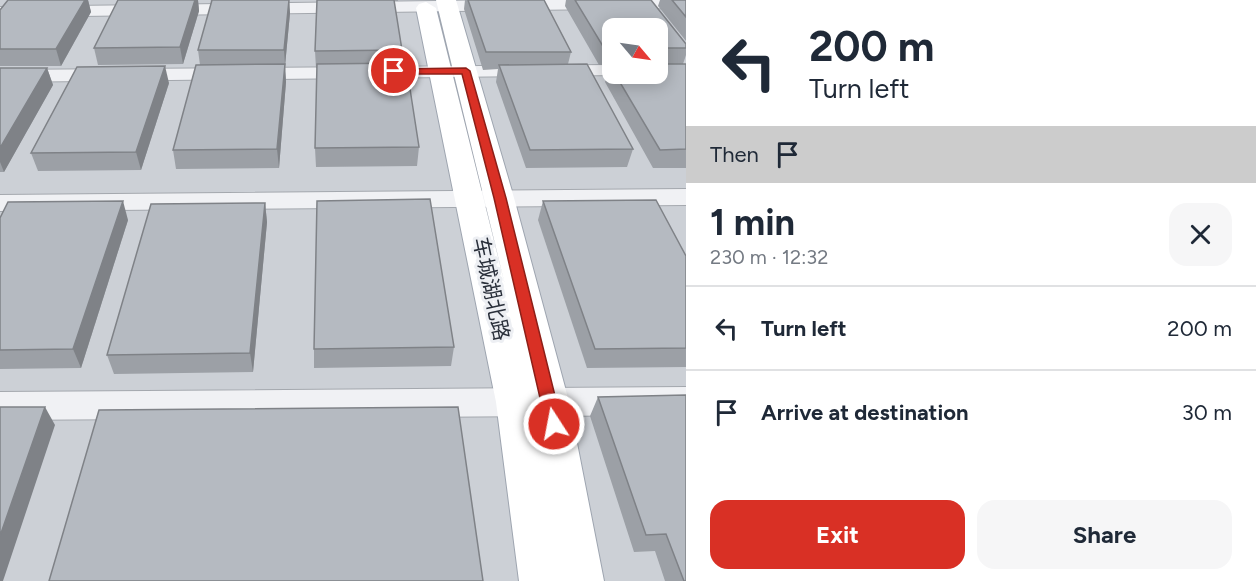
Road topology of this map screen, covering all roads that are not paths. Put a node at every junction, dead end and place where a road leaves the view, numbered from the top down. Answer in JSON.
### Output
{"nodes":[{"id":1,"x":686,"y":3,"type":"edge"},
{"id":2,"x":436,"y":4,"type":"edge"},
{"id":3,"x":0,"y":12,"type":"edge"},
{"id":4,"x":453,"y":71,"type":"junction"},
{"id":5,"x":602,"y":71,"type":"edge"},
{"id":6,"x":0,"y":76,"type":"edge"},
{"id":7,"x":686,"y":196,"type":"edge"},
{"id":8,"x":485,"y":199,"type":"junction"},
{"id":9,"x":0,"y":203,"type":"edge"},
{"id":10,"x":686,"y":401,"type":"edge"},
{"id":11,"x":515,"y":402,"type":"junction"},
{"id":12,"x":550,"y":402,"type":"junction"},
{"id":13,"x":0,"y":406,"type":"edge"},
{"id":14,"x":542,"y":581,"type":"edge"},
{"id":15,"x":581,"y":581,"type":"edge"}],
"edges":[{"from":1,"to":2,"type":"street"},
{"from":2,"to":3,"type":"street"},
{"from":2,"to":4,"type":"main road","name":"车城湖北路"},
{"from":4,"to":5,"type":"street"},
{"from":4,"to":6,"type":"street"},
{"from":4,"to":8,"type":"main road","name":"车城湖北路"},
{"from":7,"to":8,"type":"street"},
{"from":8,"to":9,"type":"street"},
{"from":8,"to":11,"type":"main road","name":"车城湖北路"},
{"from":8,"to":12,"type":"main road","name":"车城湖北路"},
{"from":10,"to":12,"type":"street"},
{"from":11,"to":12,"type":"street"},
{"from":11,"to":13,"type":"street"},
{"from":11,"to":14,"type":"main road","name":"车城湖北路"},
{"from":12,"to":15,"type":"main road","name":"车城湖北路"}]}
